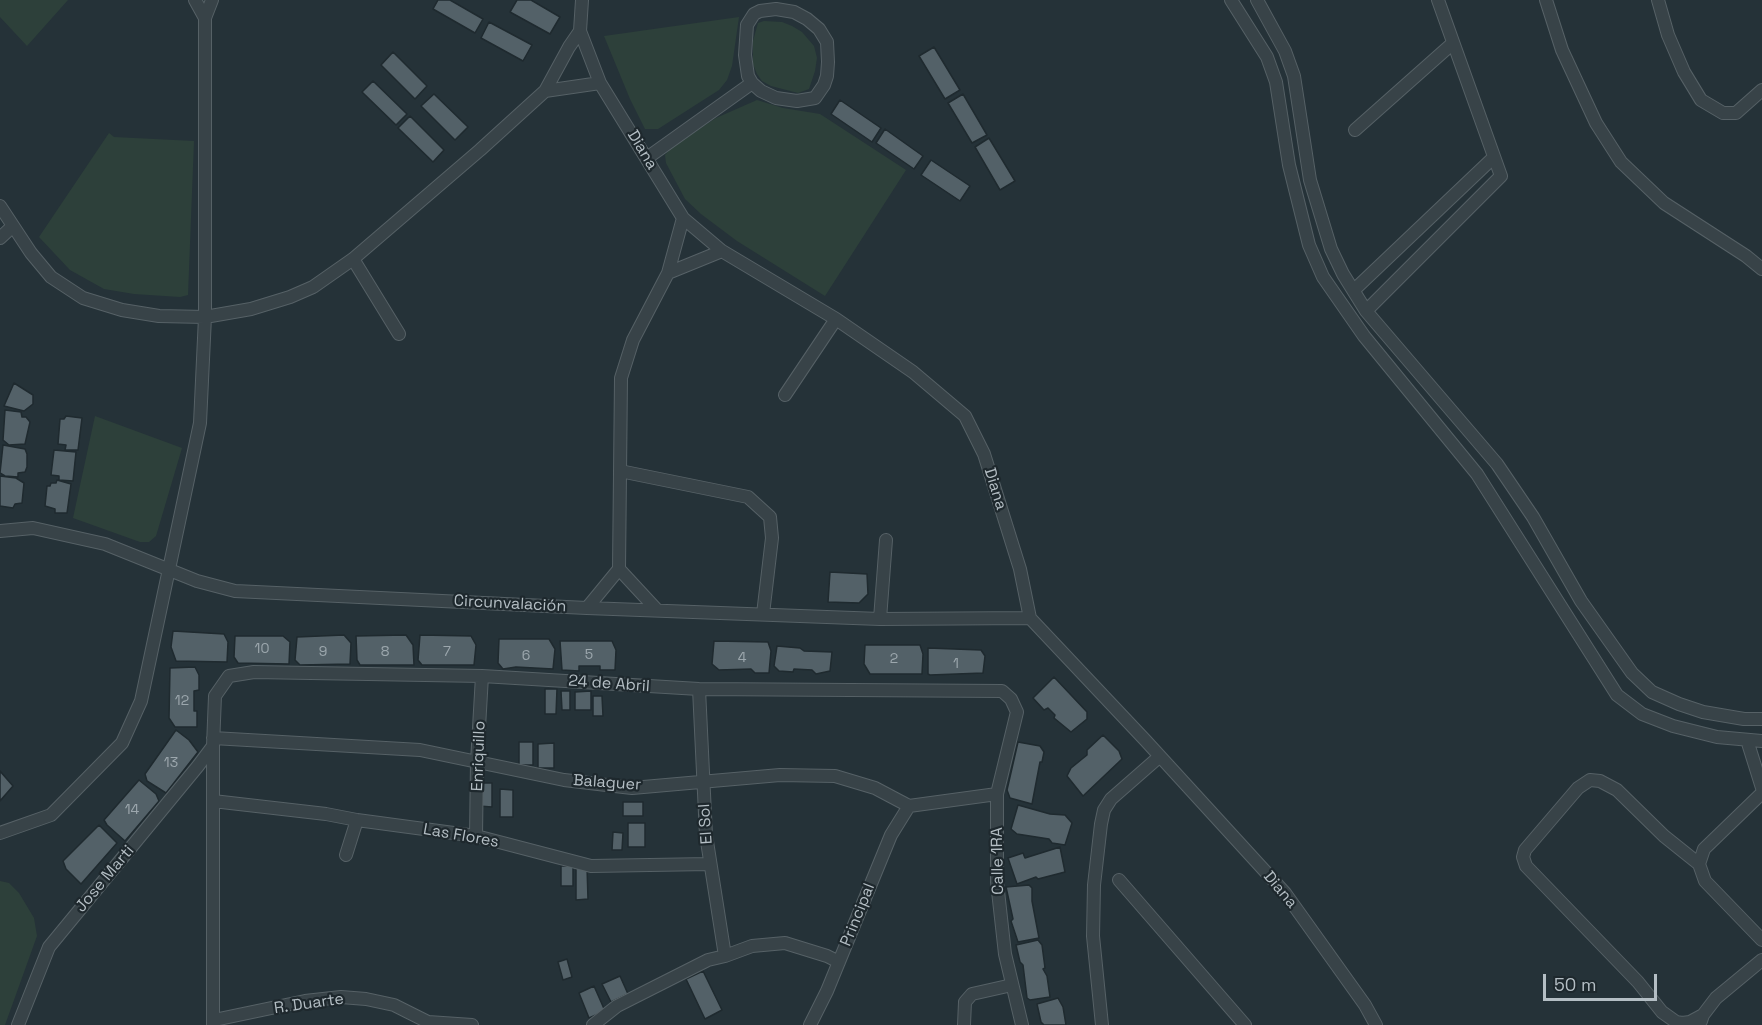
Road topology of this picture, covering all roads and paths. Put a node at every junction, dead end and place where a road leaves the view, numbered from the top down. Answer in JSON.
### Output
{"nodes":[{"id":1,"x":195,"y":0,"type":"edge"},
{"id":2,"x":212,"y":0,"type":"edge"},
{"id":3,"x":582,"y":0,"type":"edge"},
{"id":4,"x":1231,"y":0,"type":"edge"},
{"id":5,"x":1257,"y":0,"type":"edge"},
{"id":6,"x":1438,"y":0,"type":"edge"},
{"id":7,"x":1546,"y":0,"type":"edge"},
{"id":8,"x":1658,"y":0,"type":"edge"},
{"id":9,"x":205,"y":18,"type":"junction"},
{"id":10,"x":580,"y":31,"type":"junction"},
{"id":11,"x":1453,"y":43,"type":"junction"},
{"id":12,"x":600,"y":82,"type":"junction"},
{"id":13,"x":752,"y":83,"type":"junction"},
{"id":14,"x":1762,"y":90,"type":"edge"},
{"id":15,"x":544,"y":91,"type":"junction"},
{"id":16,"x":1355,"y":130,"type":"dead end"},
{"id":17,"x":647,"y":158,"type":"junction"},
{"id":18,"x":1493,"y":158,"type":"junction"},
{"id":19,"x":0,"y":206,"type":"edge"},
{"id":20,"x":683,"y":218,"type":"junction"},
{"id":21,"x":13,"y":226,"type":"junction"},
{"id":22,"x":0,"y":238,"type":"edge"},
{"id":23,"x":722,"y":251,"type":"junction"},
{"id":24,"x":353,"y":259,"type":"junction"},
{"id":25,"x":1762,"y":269,"type":"edge"},
{"id":26,"x":668,"y":273,"type":"junction"},
{"id":27,"x":1354,"y":290,"type":"junction"},
{"id":28,"x":1366,"y":311,"type":"junction"},
{"id":29,"x":205,"y":317,"type":"junction"},
{"id":30,"x":836,"y":319,"type":"junction"},
{"id":31,"x":399,"y":334,"type":"dead end"},
{"id":32,"x":785,"y":395,"type":"dead end"},
{"id":33,"x":621,"y":471,"type":"junction"},
{"id":34,"x":0,"y":531,"type":"edge"},
{"id":35,"x":886,"y":540,"type":"dead end"},
{"id":36,"x":168,"y":568,"type":"junction"},
{"id":37,"x":619,"y":569,"type":"junction"},
{"id":38,"x":586,"y":608,"type":"junction"},
{"id":39,"x":657,"y":610,"type":"junction"},
{"id":40,"x":764,"y":614,"type":"junction"},
{"id":41,"x":1030,"y":618,"type":"junction"},
{"id":42,"x":880,"y":619,"type":"junction"},
{"id":43,"x":482,"y":676,"type":"junction"},
{"id":44,"x":699,"y":689,"type":"junction"},
{"id":45,"x":1011,"y":699,"type":"joint"},
{"id":46,"x":1762,"y":719,"type":"edge"},
{"id":47,"x":1747,"y":740,"type":"junction"},
{"id":48,"x":1762,"y":741,"type":"edge"},
{"id":49,"x":213,"y":742,"type":"junction"},
{"id":50,"x":1159,"y":757,"type":"junction"},
{"id":51,"x":477,"y":762,"type":"junction"},
{"id":52,"x":703,"y":781,"type":"junction"},
{"id":53,"x":1762,"y":788,"type":"edge"},
{"id":54,"x":997,"y":794,"type":"junction"},
{"id":55,"x":1762,"y":794,"type":"edge"},
{"id":56,"x":213,"y":801,"type":"junction"},
{"id":57,"x":909,"y":806,"type":"junction"},
{"id":58,"x":357,"y":820,"type":"junction"},
{"id":59,"x":0,"y":833,"type":"edge"},
{"id":60,"x":476,"y":836,"type":"junction"},
{"id":61,"x":346,"y":855,"type":"dead end"},
{"id":62,"x":709,"y":864,"type":"junction"},
{"id":63,"x":1700,"y":864,"type":"junction"},
{"id":64,"x":1119,"y":880,"type":"dead end"},
{"id":65,"x":1762,"y":940,"type":"edge"},
{"id":66,"x":725,"y":956,"type":"junction"},
{"id":67,"x":1762,"y":960,"type":"edge"},
{"id":68,"x":839,"y":962,"type":"junction"},
{"id":69,"x":1012,"y":986,"type":"junction"},
{"id":70,"x":1701,"y":1020,"type":"edge"},
{"id":71,"x":213,"y":1023,"type":"edge"},
{"id":72,"x":426,"y":1023,"type":"edge"},
{"id":73,"x":18,"y":1025,"type":"edge"},
{"id":74,"x":472,"y":1025,"type":"edge"},
{"id":75,"x":593,"y":1025,"type":"edge"},
{"id":76,"x":810,"y":1025,"type":"edge"},
{"id":77,"x":964,"y":1025,"type":"edge"},
{"id":78,"x":1022,"y":1025,"type":"edge"},
{"id":79,"x":1102,"y":1025,"type":"edge"},
{"id":80,"x":1245,"y":1025,"type":"edge"},
{"id":81,"x":1376,"y":1025,"type":"edge"}],
"edges":[{"from":1,"to":9,"type":"street"},
{"from":2,"to":9,"type":"street"},
{"from":3,"to":10,"type":"street","name":"Diana"},
{"from":4,"to":47,"type":"street"},
{"from":5,"to":27,"type":"street"},
{"from":6,"to":11,"type":"street"},
{"from":7,"to":25,"type":"street"},
{"from":8,"to":14,"type":"street"},
{"from":9,"to":29,"type":"street"},
{"from":10,"to":12,"type":"street","name":"Diana"},
{"from":10,"to":15,"type":"street"},
{"from":11,"to":16,"type":"street"},
{"from":11,"to":18,"type":"street"},
{"from":12,"to":15,"type":"street"},
{"from":12,"to":17,"type":"street","name":"Diana"},
{"from":13,"to":13,"type":"street"},
{"from":13,"to":17,"type":"street"},
{"from":15,"to":24,"type":"street"},
{"from":17,"to":20,"type":"street","name":"Diana"},
{"from":18,"to":27,"type":"street"},
{"from":18,"to":28,"type":"street"},
{"from":19,"to":21,"type":"street"},
{"from":20,"to":23,"type":"street","name":"Diana"},
{"from":20,"to":26,"type":"street"},
{"from":21,"to":22,"type":"street"},
{"from":21,"to":29,"type":"street"},
{"from":23,"to":26,"type":"street"},
{"from":23,"to":30,"type":"street","name":"Diana"},
{"from":24,"to":29,"type":"street"},
{"from":24,"to":31,"type":"street"},
{"from":26,"to":33,"type":"street"},
{"from":27,"to":28,"type":"street"},
{"from":28,"to":46,"type":"street"},
{"from":29,"to":36,"type":"street"},
{"from":30,"to":32,"type":"street"},
{"from":30,"to":41,"type":"street","name":"Diana"},
{"from":33,"to":37,"type":"street"},
{"from":33,"to":40,"type":"street"},
{"from":34,"to":36,"type":"street","name":"Circunvalación"},
{"from":35,"to":42,"type":"street"},
{"from":36,"to":38,"type":"street","name":"Circunvalación"},
{"from":36,"to":59,"type":"street"},
{"from":37,"to":38,"type":"street"},
{"from":37,"to":39,"type":"street"},
{"from":38,"to":39,"type":"street","name":"Circunvalación"},
{"from":39,"to":40,"type":"street","name":"Circunvalación"},
{"from":40,"to":42,"type":"street","name":"Circunvalación"},
{"from":41,"to":42,"type":"street","name":"Circunvalación"},
{"from":41,"to":50,"type":"street","name":"Diana"},
{"from":43,"to":44,"type":"street","name":"24 de Abril"},
{"from":43,"to":49,"type":"street","name":"24 de Abril"},
{"from":43,"to":51,"type":"street","name":"Enriquillo"},
{"from":44,"to":45,"type":"street","name":"24 de Abril"},
{"from":44,"to":52,"type":"street","name":"El Sol"},
{"from":45,"to":54,"type":"street","name":"Calle 1RA"},
{"from":47,"to":48,"type":"street"},
{"from":47,"to":53,"type":"street"},
{"from":49,"to":51,"type":"street","name":"Balaguer"},
{"from":49,"to":56,"type":"street"},
{"from":49,"to":73,"type":"street","name":"Jose Marti"},
{"from":50,"to":79,"type":"street"},
{"from":50,"to":81,"type":"street","name":"Diana"},
{"from":51,"to":52,"type":"street","name":"Balaguer"},
{"from":51,"to":60,"type":"street","name":"Enriquillo"},
{"from":52,"to":57,"type":"street","name":"Balaguer"},
{"from":52,"to":62,"type":"street","name":"El Sol"},
{"from":54,"to":57,"type":"street"},
{"from":54,"to":69,"type":"street","name":"Calle 1RA"},
{"from":55,"to":63,"type":"street"},
{"from":56,"to":58,"type":"street","name":"Las Flores"},
{"from":56,"to":71,"type":"street"},
{"from":57,"to":68,"type":"street","name":"Principal"},
{"from":58,"to":60,"type":"street","name":"Las Flores"},
{"from":58,"to":61,"type":"street"},
{"from":60,"to":62,"type":"street","name":"Las Flores"},
{"from":62,"to":66,"type":"street","name":"El Sol"},
{"from":63,"to":65,"type":"street"},
{"from":63,"to":70,"type":"street"},
{"from":64,"to":80,"type":"street"},
{"from":66,"to":68,"type":"street"},
{"from":66,"to":75,"type":"street"},
{"from":67,"to":70,"type":"street"},
{"from":68,"to":76,"type":"street","name":"Principal"},
{"from":69,"to":77,"type":"street"},
{"from":69,"to":78,"type":"street","name":"Calle 1RA"},
{"from":71,"to":72,"type":"street","name":"R. Duarte"},
{"from":72,"to":74,"type":"street","name":"R. Duarte"}]}
